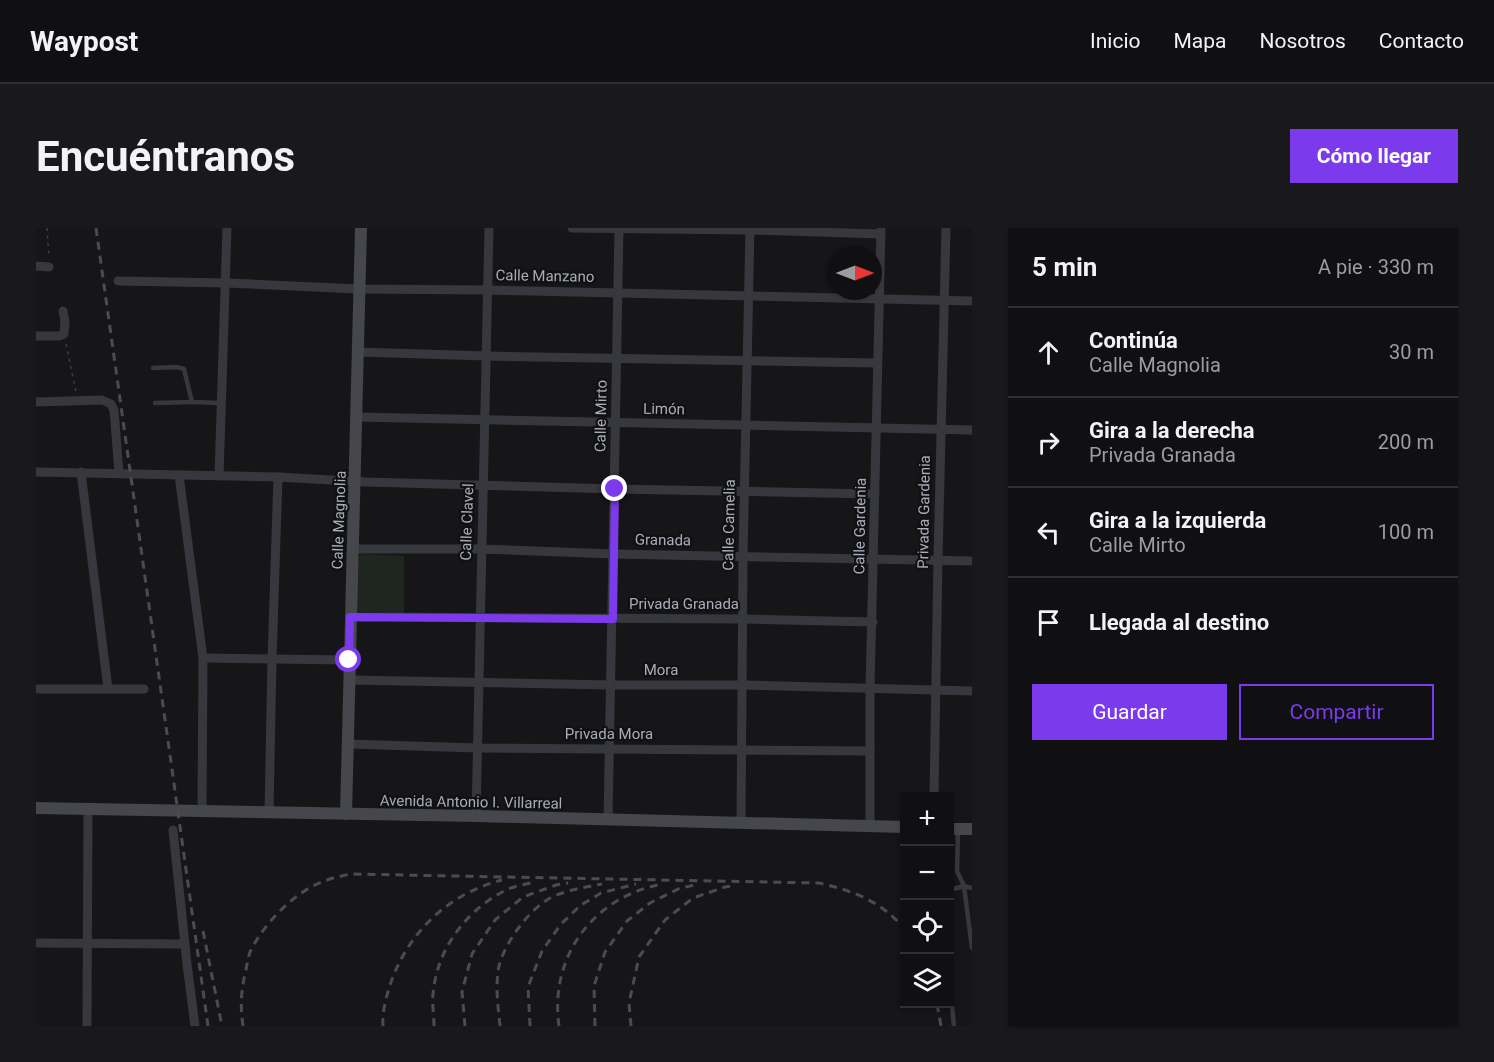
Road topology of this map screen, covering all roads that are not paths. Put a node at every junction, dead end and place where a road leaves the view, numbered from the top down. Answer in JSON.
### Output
{"nodes":[{"id":1,"x":227,"y":228,"type":"edge"},
{"id":2,"x":361,"y":228,"type":"edge"},
{"id":3,"x":489,"y":228,"type":"edge"},
{"id":4,"x":572,"y":228,"type":"edge"},
{"id":5,"x":620,"y":228,"type":"edge"},
{"id":6,"x":946,"y":228,"type":"edge"},
{"id":7,"x":750,"y":229,"type":"edge"},
{"id":8,"x":881,"y":231,"type":"edge"},
{"id":9,"x":881,"y":246,"type":"edge"},
{"id":10,"x":36,"y":266,"type":"edge"},
{"id":11,"x":49,"y":267,"type":"road end"},
{"id":12,"x":118,"y":281,"type":"dead end"},
{"id":13,"x":226,"y":283,"type":"junction"},
{"id":14,"x":359,"y":289,"type":"junction"},
{"id":15,"x":488,"y":290,"type":"junction"},
{"id":16,"x":619,"y":293,"type":"junction"},
{"id":17,"x":748,"y":296,"type":"junction"},
{"id":18,"x":828,"y":297,"type":"edge"},
{"id":19,"x":882,"y":298,"type":"edge"},
{"id":20,"x":879,"y":300,"type":"edge"},
{"id":21,"x":945,"y":300,"type":"junction"},
{"id":22,"x":972,"y":301,"type":"edge"},
{"id":23,"x":63,"y":311,"type":"dead end"},
{"id":24,"x":36,"y":336,"type":"edge"},
{"id":25,"x":358,"y":352,"type":"junction"},
{"id":26,"x":487,"y":356,"type":"junction"},
{"id":27,"x":617,"y":359,"type":"junction"},
{"id":28,"x":746,"y":361,"type":"junction"},
{"id":29,"x":877,"y":363,"type":"junction"},
{"id":30,"x":153,"y":368,"type":"dead end"},
{"id":31,"x":36,"y":402,"type":"edge"},
{"id":32,"x":192,"y":402,"type":"junction"},
{"id":33,"x":155,"y":403,"type":"dead end"},
{"id":34,"x":221,"y":403,"type":"junction"},
{"id":35,"x":357,"y":417,"type":"junction"},
{"id":36,"x":486,"y":420,"type":"junction"},
{"id":37,"x":617,"y":423,"type":"junction"},
{"id":38,"x":746,"y":425,"type":"junction"},
{"id":39,"x":876,"y":428,"type":"junction"},
{"id":40,"x":942,"y":429,"type":"junction"},
{"id":41,"x":972,"y":430,"type":"edge"},
{"id":42,"x":36,"y":472,"type":"edge"},
{"id":43,"x":81,"y":472,"type":"junction"},
{"id":44,"x":119,"y":473,"type":"junction"},
{"id":45,"x":179,"y":475,"type":"junction"},
{"id":46,"x":219,"y":476,"type":"junction"},
{"id":47,"x":278,"y":477,"type":"junction"},
{"id":48,"x":355,"y":481,"type":"junction"},
{"id":49,"x":483,"y":485,"type":"junction"},
{"id":50,"x":615,"y":489,"type":"junction"},
{"id":51,"x":745,"y":492,"type":"junction"},
{"id":52,"x":876,"y":494,"type":"junction"},
{"id":53,"x":353,"y":549,"type":"junction"},
{"id":54,"x":482,"y":549,"type":"junction"},
{"id":55,"x":614,"y":554,"type":"junction"},
{"id":56,"x":743,"y":556,"type":"junction"},
{"id":57,"x":874,"y":559,"type":"junction"},
{"id":58,"x":938,"y":559,"type":"junction"},
{"id":59,"x":972,"y":561,"type":"edge"},
{"id":60,"x":350,"y":617,"type":"junction"},
{"id":61,"x":481,"y":618,"type":"junction"},
{"id":62,"x":613,"y":619,"type":"junction"},
{"id":63,"x":742,"y":620,"type":"junction"},
{"id":64,"x":873,"y":622,"type":"junction"},
{"id":65,"x":203,"y":658,"type":"junction"},
{"id":66,"x":272,"y":659,"type":"junction"},
{"id":67,"x":349,"y":660,"type":"junction"},
{"id":68,"x":350,"y":680,"type":"junction"},
{"id":69,"x":479,"y":683,"type":"junction"},
{"id":70,"x":611,"y":685,"type":"junction"},
{"id":71,"x":742,"y":685,"type":"junction"},
{"id":72,"x":36,"y":688,"type":"edge"},
{"id":73,"x":108,"y":689,"type":"junction"},
{"id":74,"x":144,"y":689,"type":"dead end"},
{"id":75,"x":870,"y":689,"type":"junction"},
{"id":76,"x":937,"y":690,"type":"junction"},
{"id":77,"x":972,"y":691,"type":"edge"},
{"id":78,"x":348,"y":744,"type":"junction"},
{"id":79,"x":478,"y":748,"type":"junction"},
{"id":80,"x":610,"y":749,"type":"junction"},
{"id":81,"x":741,"y":750,"type":"junction"},
{"id":82,"x":870,"y":751,"type":"junction"},
{"id":83,"x":934,"y":792,"type":"edge"},
{"id":84,"x":36,"y":808,"type":"edge"},
{"id":85,"x":88,"y":809,"type":"junction"},
{"id":86,"x":202,"y":811,"type":"junction"},
{"id":87,"x":269,"y":813,"type":"junction"},
{"id":88,"x":346,"y":814,"type":"junction"},
{"id":89,"x":476,"y":816,"type":"junction"},
{"id":90,"x":608,"y":820,"type":"junction"},
{"id":91,"x":741,"y":822,"type":"junction"},
{"id":92,"x":870,"y":825,"type":"junction"},
{"id":93,"x":900,"y":827,"type":"edge"},
{"id":94,"x":954,"y":829,"type":"edge"},
{"id":95,"x":173,"y":830,"type":"dead end"},
{"id":96,"x":972,"y":830,"type":"edge"},
{"id":97,"x":957,"y":871,"type":"joint"},
{"id":98,"x":964,"y":886,"type":"junction"},
{"id":99,"x":972,"y":888,"type":"edge"},
{"id":100,"x":954,"y":889,"type":"edge"},
{"id":101,"x":36,"y":944,"type":"edge"},
{"id":102,"x":88,"y":944,"type":"junction"},
{"id":103,"x":184,"y":944,"type":"junction"},
{"id":104,"x":972,"y":948,"type":"edge"},
{"id":105,"x":952,"y":1008,"type":"edge"},
{"id":106,"x":87,"y":1026,"type":"edge"},
{"id":107,"x":195,"y":1026,"type":"edge"},
{"id":108,"x":954,"y":1026,"type":"edge"}],
"edges":[{"from":1,"to":13,"type":"street"},
{"from":2,"to":14,"type":"street","name":"Calle Magnolia"},
{"from":3,"to":15,"type":"street","name":"Calle Clavel"},
{"from":4,"to":5,"type":"street"},
{"from":5,"to":7,"type":"street"},
{"from":5,"to":16,"type":"street","name":"Calle Mirto"},
{"from":6,"to":21,"type":"street","name":"Privada Gardenia"},
{"from":7,"to":8,"type":"street"},
{"from":7,"to":17,"type":"street","name":"Calle Camelia"},
{"from":8,"to":9,"type":"street","name":"Calle Gardenia"},
{"from":10,"to":11,"type":"street"},
{"from":12,"to":13,"type":"street","name":"Calle Manzano"},
{"from":13,"to":14,"type":"street","name":"Calle Manzano"},
{"from":13,"to":34,"type":"street"},
{"from":14,"to":15,"type":"street","name":"Calle Manzano"},
{"from":14,"to":25,"type":"street","name":"Calle Magnolia"},
{"from":15,"to":16,"type":"street","name":"Calle Manzano"},
{"from":15,"to":26,"type":"street","name":"Calle Clavel"},
{"from":16,"to":17,"type":"street","name":"Calle Manzano"},
{"from":16,"to":27,"type":"street","name":"Calle Mirto"},
{"from":17,"to":18,"type":"street","name":"Calle Manzano"},
{"from":17,"to":28,"type":"street","name":"Calle Camelia"},
{"from":19,"to":21,"type":"street","name":"Calle Manzano"},
{"from":20,"to":29,"type":"street","name":"Calle Gardenia"},
{"from":21,"to":22,"type":"street","name":"Calle Manzano"},
{"from":21,"to":40,"type":"street","name":"Privada Gardenia"},
{"from":23,"to":24,"type":"street"},
{"from":25,"to":26,"type":"street"},
{"from":25,"to":35,"type":"street","name":"Calle Magnolia"},
{"from":26,"to":27,"type":"street"},
{"from":26,"to":36,"type":"street","name":"Calle Clavel"},
{"from":27,"to":28,"type":"street"},
{"from":27,"to":37,"type":"street","name":"Calle Mirto"},
{"from":28,"to":29,"type":"street"},
{"from":28,"to":38,"type":"street","name":"Calle Camelia"},
{"from":29,"to":39,"type":"street","name":"Calle Gardenia"},
{"from":30,"to":32,"type":"lane"},
{"from":31,"to":44,"type":"street"},
{"from":32,"to":33,"type":"lane"},
{"from":32,"to":34,"type":"lane"},
{"from":34,"to":46,"type":"street"},
{"from":35,"to":36,"type":"street","name":"Limón"},
{"from":35,"to":48,"type":"street","name":"Calle Magnolia"},
{"from":36,"to":37,"type":"street","name":"Limón"},
{"from":36,"to":49,"type":"street","name":"Calle Clavel"},
{"from":37,"to":38,"type":"street","name":"Limón"},
{"from":37,"to":50,"type":"street","name":"Calle Mirto"},
{"from":38,"to":39,"type":"street","name":"Limón"},
{"from":38,"to":51,"type":"street","name":"Calle Camelia"},
{"from":39,"to":40,"type":"street","name":"Limón"},
{"from":39,"to":52,"type":"street","name":"Calle Gardenia"},
{"from":40,"to":41,"type":"street","name":"Limón"},
{"from":40,"to":58,"type":"street","name":"Privada Gardenia"},
{"from":42,"to":43,"type":"street"},
{"from":43,"to":44,"type":"street"},
{"from":43,"to":73,"type":"street"},
{"from":44,"to":45,"type":"street"},
{"from":45,"to":46,"type":"street"},
{"from":45,"to":65,"type":"street"},
{"from":46,"to":47,"type":"street"},
{"from":47,"to":48,"type":"street"},
{"from":47,"to":66,"type":"street"},
{"from":48,"to":49,"type":"street"},
{"from":48,"to":53,"type":"street","name":"Calle Magnolia"},
{"from":49,"to":50,"type":"street"},
{"from":49,"to":54,"type":"street","name":"Calle Clavel"},
{"from":50,"to":51,"type":"street"},
{"from":50,"to":55,"type":"street","name":"Calle Mirto"},
{"from":51,"to":52,"type":"street"},
{"from":51,"to":56,"type":"street","name":"Calle Camelia"},
{"from":52,"to":57,"type":"street","name":"Calle Gardenia"},
{"from":53,"to":54,"type":"street","name":"Granada"},
{"from":53,"to":60,"type":"street","name":"Calle Magnolia"},
{"from":54,"to":55,"type":"street","name":"Granada"},
{"from":54,"to":61,"type":"street","name":"Calle Clavel"},
{"from":55,"to":56,"type":"street","name":"Granada"},
{"from":55,"to":62,"type":"street","name":"Calle Mirto"},
{"from":56,"to":57,"type":"street","name":"Granada"},
{"from":56,"to":63,"type":"street","name":"Calle Camelia"},
{"from":57,"to":58,"type":"street","name":"Granada"},
{"from":57,"to":64,"type":"street","name":"Calle Gardenia"},
{"from":58,"to":59,"type":"street","name":"Granada"},
{"from":58,"to":76,"type":"street","name":"Privada Gardenia"},
{"from":60,"to":61,"type":"street","name":"Privada Granada"},
{"from":60,"to":67,"type":"street","name":"Calle Magnolia"},
{"from":61,"to":62,"type":"street","name":"Privada Granada"},
{"from":61,"to":69,"type":"street","name":"Calle Clavel"},
{"from":62,"to":63,"type":"street","name":"Privada Granada"},
{"from":62,"to":70,"type":"street","name":"Calle Mirto"},
{"from":63,"to":64,"type":"street","name":"Privada Granada"},
{"from":63,"to":71,"type":"street","name":"Calle Camelia"},
{"from":64,"to":75,"type":"street","name":"Calle Gardenia"},
{"from":65,"to":66,"type":"street"},
{"from":65,"to":86,"type":"street"},
{"from":66,"to":67,"type":"street"},
{"from":66,"to":87,"type":"street"},
{"from":67,"to":68,"type":"street","name":"Calle Magnolia"},
{"from":68,"to":69,"type":"street","name":"Mora"},
{"from":68,"to":78,"type":"street","name":"Calle Magnolia"},
{"from":69,"to":70,"type":"street","name":"Mora"},
{"from":69,"to":79,"type":"street","name":"Calle Clavel"},
{"from":70,"to":71,"type":"street","name":"Mora"},
{"from":70,"to":80,"type":"street","name":"Calle Mirto"},
{"from":71,"to":75,"type":"street","name":"Mora"},
{"from":71,"to":81,"type":"street","name":"Calle Camelia"},
{"from":72,"to":73,"type":"street"},
{"from":73,"to":74,"type":"street"},
{"from":75,"to":76,"type":"street","name":"Mora"},
{"from":75,"to":82,"type":"street","name":"Calle Gardenia"},
{"from":76,"to":77,"type":"street","name":"Mora"},
{"from":76,"to":83,"type":"street","name":"Privada Gardenia"},
{"from":78,"to":79,"type":"street","name":"Privada Mora"},
{"from":78,"to":88,"type":"street","name":"Calle Magnolia"},
{"from":79,"to":80,"type":"street","name":"Privada Mora"},
{"from":79,"to":89,"type":"street","name":"Calle Clavel"},
{"from":80,"to":81,"type":"street","name":"Privada Mora"},
{"from":80,"to":90,"type":"street","name":"Calle Mirto"},
{"from":81,"to":82,"type":"street","name":"Privada Mora"},
{"from":81,"to":91,"type":"street","name":"Calle Camelia"},
{"from":82,"to":92,"type":"street","name":"Calle Gardenia"},
{"from":84,"to":85,"type":"street","name":"Avenida Antonio I. Villarreal"},
{"from":85,"to":86,"type":"street","name":"Avenida Antonio I. Villarreal"},
{"from":85,"to":102,"type":"street"},
{"from":86,"to":87,"type":"street","name":"Avenida Antonio I. Villarreal"},
{"from":87,"to":88,"type":"street","name":"Avenida Antonio I. Villarreal"},
{"from":88,"to":89,"type":"street","name":"Avenida Antonio I. Villarreal"},
{"from":89,"to":90,"type":"street","name":"Avenida Antonio I. Villarreal"},
{"from":90,"to":91,"type":"street","name":"Avenida Antonio I. Villarreal"},
{"from":91,"to":92,"type":"street","name":"Avenida Antonio I. Villarreal"},
{"from":92,"to":93,"type":"street","name":"Avenida Antonio I. Villarreal"},
{"from":94,"to":96,"type":"street"},
{"from":94,"to":97,"type":"lane"},
{"from":95,"to":103,"type":"street"},
{"from":97,"to":98,"type":"lane"},
{"from":98,"to":99,"type":"lane"},
{"from":98,"to":100,"type":"lane"},
{"from":98,"to":104,"type":"lane"},
{"from":101,"to":102,"type":"street"},
{"from":102,"to":103,"type":"street"},
{"from":102,"to":106,"type":"street"},
{"from":103,"to":107,"type":"street"},
{"from":105,"to":108,"type":"lane"}]}
